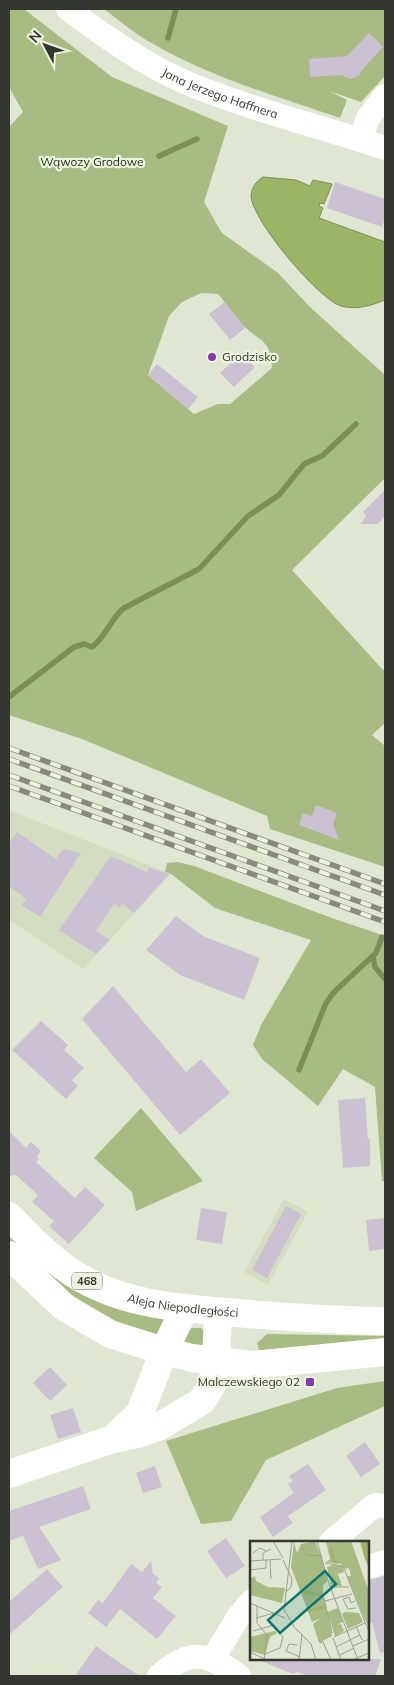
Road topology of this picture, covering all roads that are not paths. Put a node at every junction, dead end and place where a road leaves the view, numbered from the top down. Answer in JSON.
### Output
{"nodes":[{"id":1,"x":68,"y":9,"type":"edge"},
{"id":2,"x":385,"y":96,"type":"edge"},
{"id":3,"x":360,"y":140,"type":"junction"},
{"id":4,"x":385,"y":148,"type":"edge"},
{"id":5,"x":9,"y":1216,"type":"edge"},
{"id":6,"x":9,"y":1256,"type":"edge"},
{"id":7,"x":185,"y":1308,"type":"junction"},
{"id":8,"x":218,"y":1312,"type":"junction"},
{"id":9,"x":385,"y":1321,"type":"edge"},
{"id":10,"x":125,"y":1340,"type":"junction"},
{"id":11,"x":164,"y":1351,"type":"junction"},
{"id":12,"x":385,"y":1352,"type":"edge"},
{"id":13,"x":216,"y":1361,"type":"junction"},
{"id":14,"x":152,"y":1379,"type":"junction"},
{"id":15,"x":112,"y":1439,"type":"junction"},
{"id":16,"x":9,"y":1474,"type":"edge"},
{"id":17,"x":385,"y":1506,"type":"edge"},
{"id":18,"x":332,"y":1541,"type":"edge"},
{"id":19,"x":385,"y":1562,"type":"edge"},
{"id":20,"x":369,"y":1567,"type":"edge"},
{"id":21,"x":250,"y":1603,"type":"edge"},
{"id":22,"x":212,"y":1660,"type":"junction"},
{"id":23,"x":159,"y":1676,"type":"edge"},
{"id":24,"x":239,"y":1676,"type":"edge"}],
"edges":[{"from":1,"to":3,"type":"street","name":"Jana Jerzego Haffnera"},
{"from":2,"to":3,"type":"street"},
{"from":3,"to":4,"type":"street","name":"Jana Jerzego Haffnera"},
{"from":5,"to":7,"type":"main road","name":"Aleja Niepodległości","number":"468"},
{"from":6,"to":10,"type":"main road","number":"468"},
{"from":7,"to":8,"type":"main road","name":"Aleja Niepodległości","number":"468"},
{"from":7,"to":11,"type":"main road"},
{"from":8,"to":9,"type":"main road","name":"Aleja Niepodległości","number":"468"},
{"from":8,"to":13,"type":"main road"},
{"from":10,"to":11,"type":"main road","number":"468"},
{"from":10,"to":14,"type":"main road"},
{"from":11,"to":13,"type":"main road","number":"468"},
{"from":11,"to":14,"type":"main road"},
{"from":12,"to":13,"type":"main road","number":"468"},
{"from":13,"to":15,"type":"main road"},
{"from":14,"to":15,"type":"main road"},
{"from":15,"to":16,"type":"main road"},
{"from":17,"to":18,"type":"street"},
{"from":19,"to":20,"type":"street"},
{"from":21,"to":22,"type":"street"},
{"from":22,"to":23,"type":"street"},
{"from":22,"to":24,"type":"street"}]}
